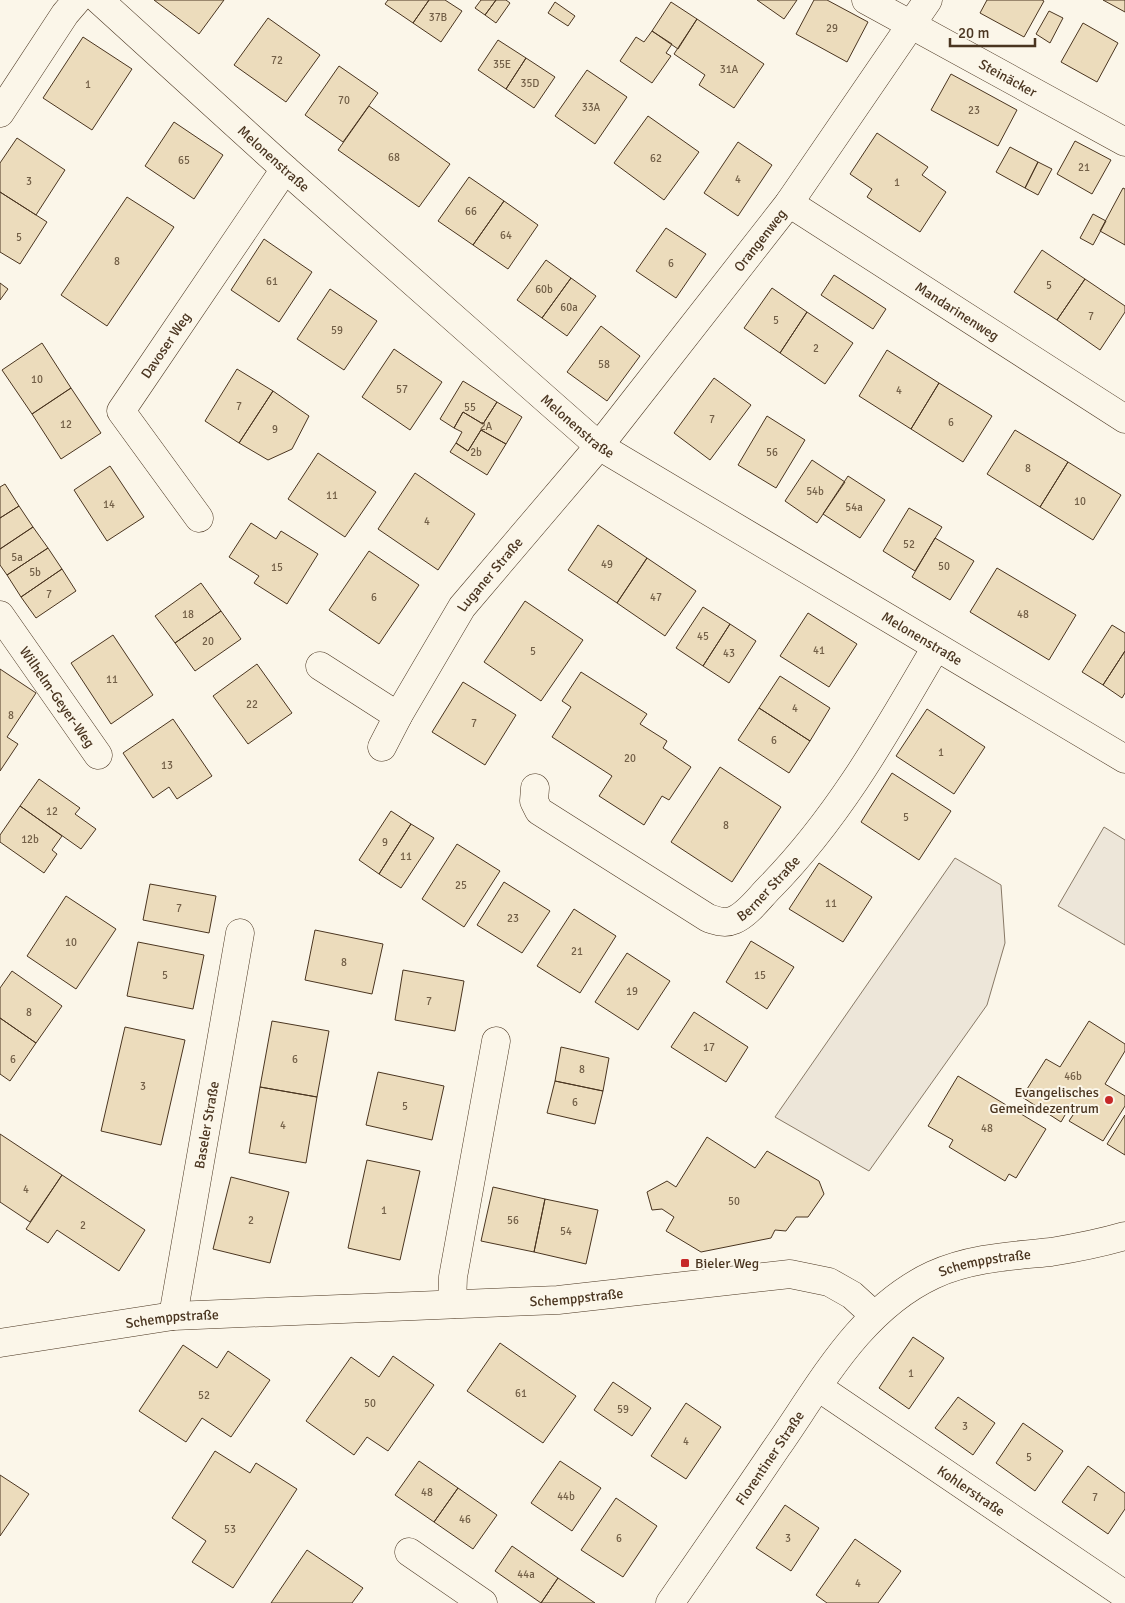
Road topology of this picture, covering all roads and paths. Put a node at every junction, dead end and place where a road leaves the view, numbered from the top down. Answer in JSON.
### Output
{"nodes":[{"id":1,"x":77,"y":0,"type":"edge"},
{"id":2,"x":99,"y":0,"type":"edge"},
{"id":3,"x":866,"y":0,"type":"edge"},
{"id":4,"x":928,"y":0,"type":"edge"},
{"id":5,"x":909,"y":26,"type":"junction"},
{"id":6,"x":0,"y":113,"type":"edge"},
{"id":7,"x":1125,"y":142,"type":"edge"},
{"id":8,"x":285,"y":169,"type":"junction"},
{"id":9,"x":789,"y":203,"type":"junction"},
{"id":10,"x":1125,"y":419,"type":"edge"},
{"id":11,"x":599,"y":446,"type":"junction"},
{"id":12,"x":199,"y":518,"type":"dead end"},
{"id":13,"x":0,"y":614,"type":"edge"},
{"id":14,"x":936,"y":646,"type":"junction"},
{"id":15,"x":320,"y":666,"type":"dead end"},
{"id":16,"x":398,"y":716,"type":"junction"},
{"id":17,"x":382,"y":747,"type":"dead end"},
{"id":18,"x":98,"y":755,"type":"dead end"},
{"id":19,"x":1125,"y":759,"type":"edge"},
{"id":20,"x":536,"y":788,"type":"dead end"},
{"id":21,"x":240,"y":933,"type":"dead end"},
{"id":22,"x":496,"y":1040,"type":"dead end"},
{"id":23,"x":1125,"y":1236,"type":"edge"},
{"id":24,"x":452,"y":1304,"type":"junction"},
{"id":25,"x":874,"y":1315,"type":"junction"},
{"id":26,"x":173,"y":1316,"type":"junction"},
{"id":27,"x":0,"y":1343,"type":"edge"},
{"id":28,"x":818,"y":1387,"type":"junction"},
{"id":29,"x":409,"y":1552,"type":"dead end"},
{"id":30,"x":1125,"y":1595,"type":"edge"},
{"id":31,"x":483,"y":1603,"type":"edge"},
{"id":32,"x":670,"y":1603,"type":"edge"}],
"edges":[{"from":1,"to":6,"type":"street"},
{"from":2,"to":8,"type":"street","name":"Melonenstraße"},
{"from":3,"to":5,"type":"street","name":"Steinäcker"},
{"from":4,"to":5,"type":"street","name":"Orangenweg"},
{"from":5,"to":7,"type":"street","name":"Steinäcker"},
{"from":5,"to":9,"type":"street","name":"Orangenweg"},
{"from":8,"to":11,"type":"street","name":"Melonenstraße"},
{"from":8,"to":12,"type":"street","name":"Davoser Weg"},
{"from":9,"to":10,"type":"street","name":"Mandarinenweg"},
{"from":9,"to":11,"type":"street","name":"Orangenweg"},
{"from":11,"to":14,"type":"street","name":"Melonenstraße"},
{"from":11,"to":16,"type":"street","name":"Luganer Straße"},
{"from":13,"to":18,"type":"street","name":"Wilhelm-Geyer-Weg"},
{"from":14,"to":19,"type":"street","name":"Melonenstraße"},
{"from":14,"to":20,"type":"street","name":"Berner Straße"},
{"from":15,"to":16,"type":"street"},
{"from":16,"to":17,"type":"street","name":"Luganer Straße"},
{"from":21,"to":26,"type":"street","name":"Baseler Straße"},
{"from":22,"to":24,"type":"street"},
{"from":23,"to":25,"type":"street","name":"Schemppstraße"},
{"from":24,"to":25,"type":"street","name":"Schemppstraße"},
{"from":24,"to":26,"type":"street","name":"Schemppstraße"},
{"from":25,"to":28,"type":"street","name":"Florentiner Straße"},
{"from":26,"to":27,"type":"street","name":"Schemppstraße"},
{"from":28,"to":30,"type":"street","name":"Kohlerstraße"},
{"from":28,"to":32,"type":"street","name":"Florentiner Straße"},
{"from":29,"to":31,"type":"street"}]}
